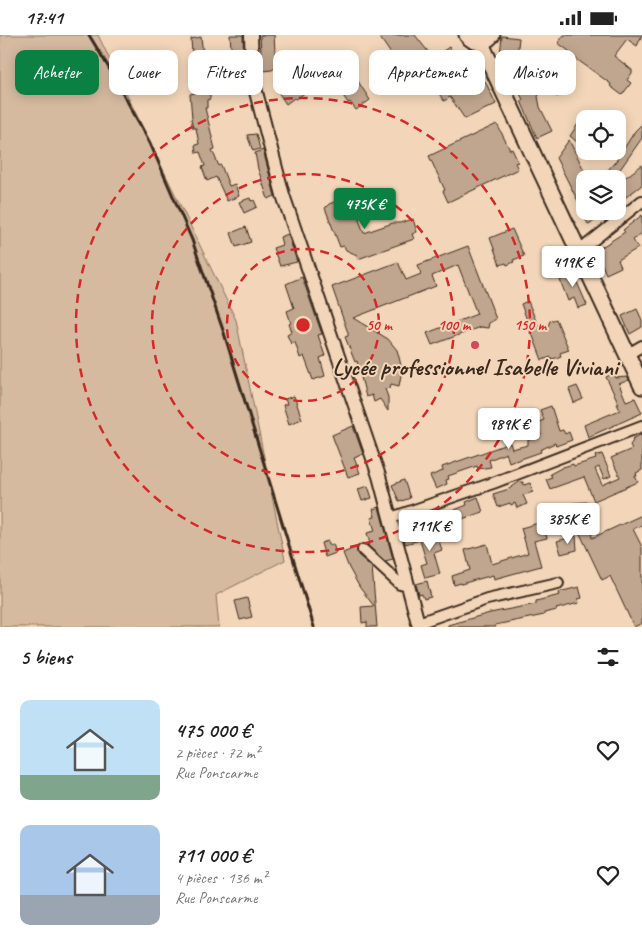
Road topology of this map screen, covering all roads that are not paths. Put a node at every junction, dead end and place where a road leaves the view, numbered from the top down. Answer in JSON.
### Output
{"nodes":[{"id":1,"x":250,"y":35,"type":"edge"},
{"id":2,"x":467,"y":35,"type":"edge"},
{"id":3,"x":487,"y":39,"type":"edge"},
{"id":4,"x":642,"y":201,"type":"edge"},
{"id":5,"x":578,"y":250,"type":"junction"},
{"id":6,"x":642,"y":345,"type":"edge"},
{"id":7,"x":628,"y":354,"type":"junction"},
{"id":8,"x":642,"y":385,"type":"edge"},
{"id":9,"x":642,"y":426,"type":"edge"},
{"id":10,"x":391,"y":518,"type":"junction"},
{"id":11,"x":363,"y":550,"type":"dead end"},
{"id":12,"x":558,"y":583,"type":"dead end"},
{"id":13,"x":408,"y":586,"type":"junction"},
{"id":14,"x":418,"y":625,"type":"edge"}],
"edges":[{"from":1,"to":10,"type":"street"},
{"from":2,"to":3,"type":"main road"},
{"from":3,"to":5,"type":"main road"},
{"from":4,"to":5,"type":"street"},
{"from":5,"to":7,"type":"main road"},
{"from":6,"to":7,"type":"street"},
{"from":7,"to":8,"type":"main road"},
{"from":9,"to":10,"type":"street"},
{"from":10,"to":13,"type":"street"},
{"from":11,"to":13,"type":"street"},
{"from":12,"to":14,"type":"street"},
{"from":13,"to":14,"type":"street"}]}
